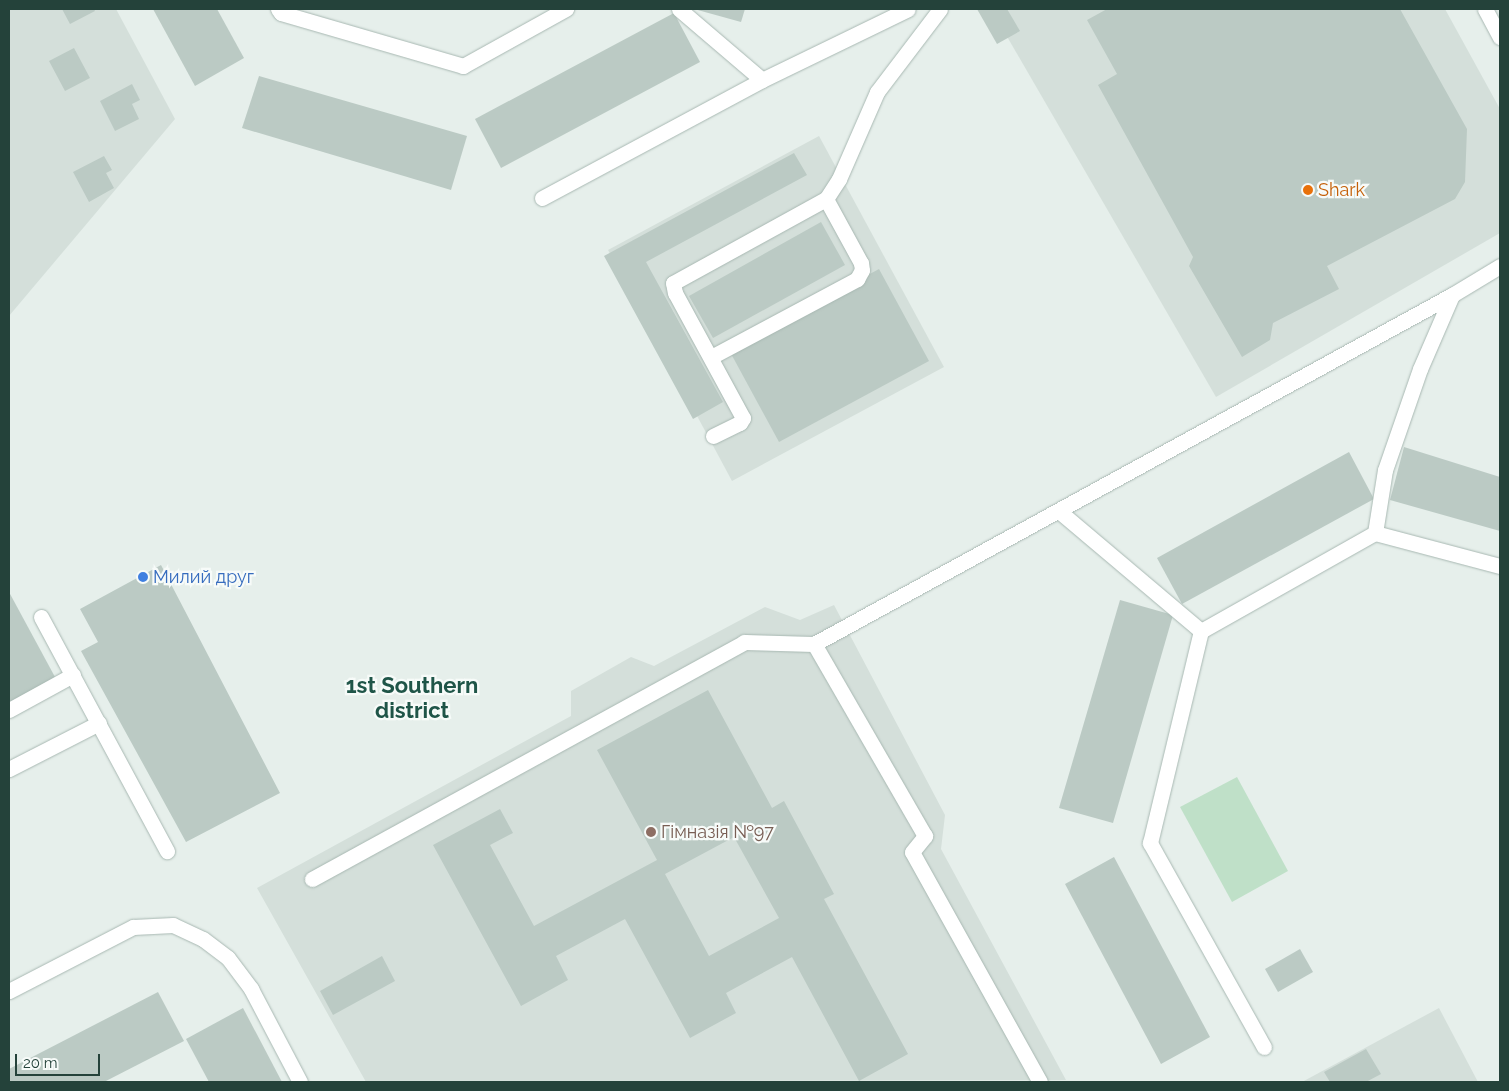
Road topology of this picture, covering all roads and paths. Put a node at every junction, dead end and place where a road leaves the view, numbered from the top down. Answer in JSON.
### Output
{"nodes":[{"id":1,"x":278,"y":9,"type":"edge"},
{"id":2,"x":566,"y":9,"type":"edge"},
{"id":3,"x":679,"y":9,"type":"edge"},
{"id":4,"x":908,"y":9,"type":"edge"},
{"id":5,"x":940,"y":9,"type":"edge"},
{"id":6,"x":1485,"y":9,"type":"edge"},
{"id":7,"x":1500,"y":37,"type":"edge"},
{"id":8,"x":762,"y":80,"type":"junction"},
{"id":9,"x":542,"y":198,"type":"dead end"},
{"id":10,"x":826,"y":199,"type":"junction"},
{"id":11,"x":1500,"y":266,"type":"edge"},
{"id":12,"x":1452,"y":295,"type":"junction"},
{"id":13,"x":711,"y":357,"type":"junction"},
{"id":14,"x":712,"y":436,"type":"dead end"},
{"id":15,"x":1060,"y":511,"type":"junction"},
{"id":16,"x":1375,"y":533,"type":"junction"},
{"id":17,"x":1500,"y":566,"type":"edge"},
{"id":18,"x":41,"y":618,"type":"dead end"},
{"id":19,"x":1201,"y":631,"type":"junction"},
{"id":20,"x":814,"y":644,"type":"junction"},
{"id":21,"x":73,"y":675,"type":"junction"},
{"id":22,"x":9,"y":710,"type":"edge"},
{"id":23,"x":98,"y":723,"type":"junction"},
{"id":24,"x":9,"y":769,"type":"edge"},
{"id":25,"x":167,"y":851,"type":"dead end"},
{"id":26,"x":312,"y":879,"type":"dead end"},
{"id":27,"x":9,"y":991,"type":"edge"},
{"id":28,"x":1264,"y":1047,"type":"dead end"},
{"id":29,"x":300,"y":1082,"type":"edge"},
{"id":30,"x":1040,"y":1082,"type":"edge"}],
"edges":[{"from":1,"to":2,"type":"street"},
{"from":3,"to":8,"type":"street"},
{"from":4,"to":8,"type":"street"},
{"from":5,"to":10,"type":"street"},
{"from":6,"to":7,"type":"street"},
{"from":8,"to":9,"type":"street"},
{"from":10,"to":13,"type":"street"},
{"from":10,"to":13,"type":"street"},
{"from":11,"to":12,"type":"street"},
{"from":12,"to":15,"type":"street"},
{"from":12,"to":16,"type":"street"},
{"from":13,"to":14,"type":"street"},
{"from":15,"to":19,"type":"street"},
{"from":15,"to":20,"type":"street"},
{"from":16,"to":17,"type":"street"},
{"from":16,"to":19,"type":"street"},
{"from":18,"to":21,"type":"street"},
{"from":19,"to":28,"type":"street"},
{"from":20,"to":26,"type":"street"},
{"from":20,"to":30,"type":"street"},
{"from":21,"to":22,"type":"street"},
{"from":21,"to":23,"type":"street"},
{"from":23,"to":24,"type":"street"},
{"from":23,"to":25,"type":"street"},
{"from":27,"to":29,"type":"street"}]}
